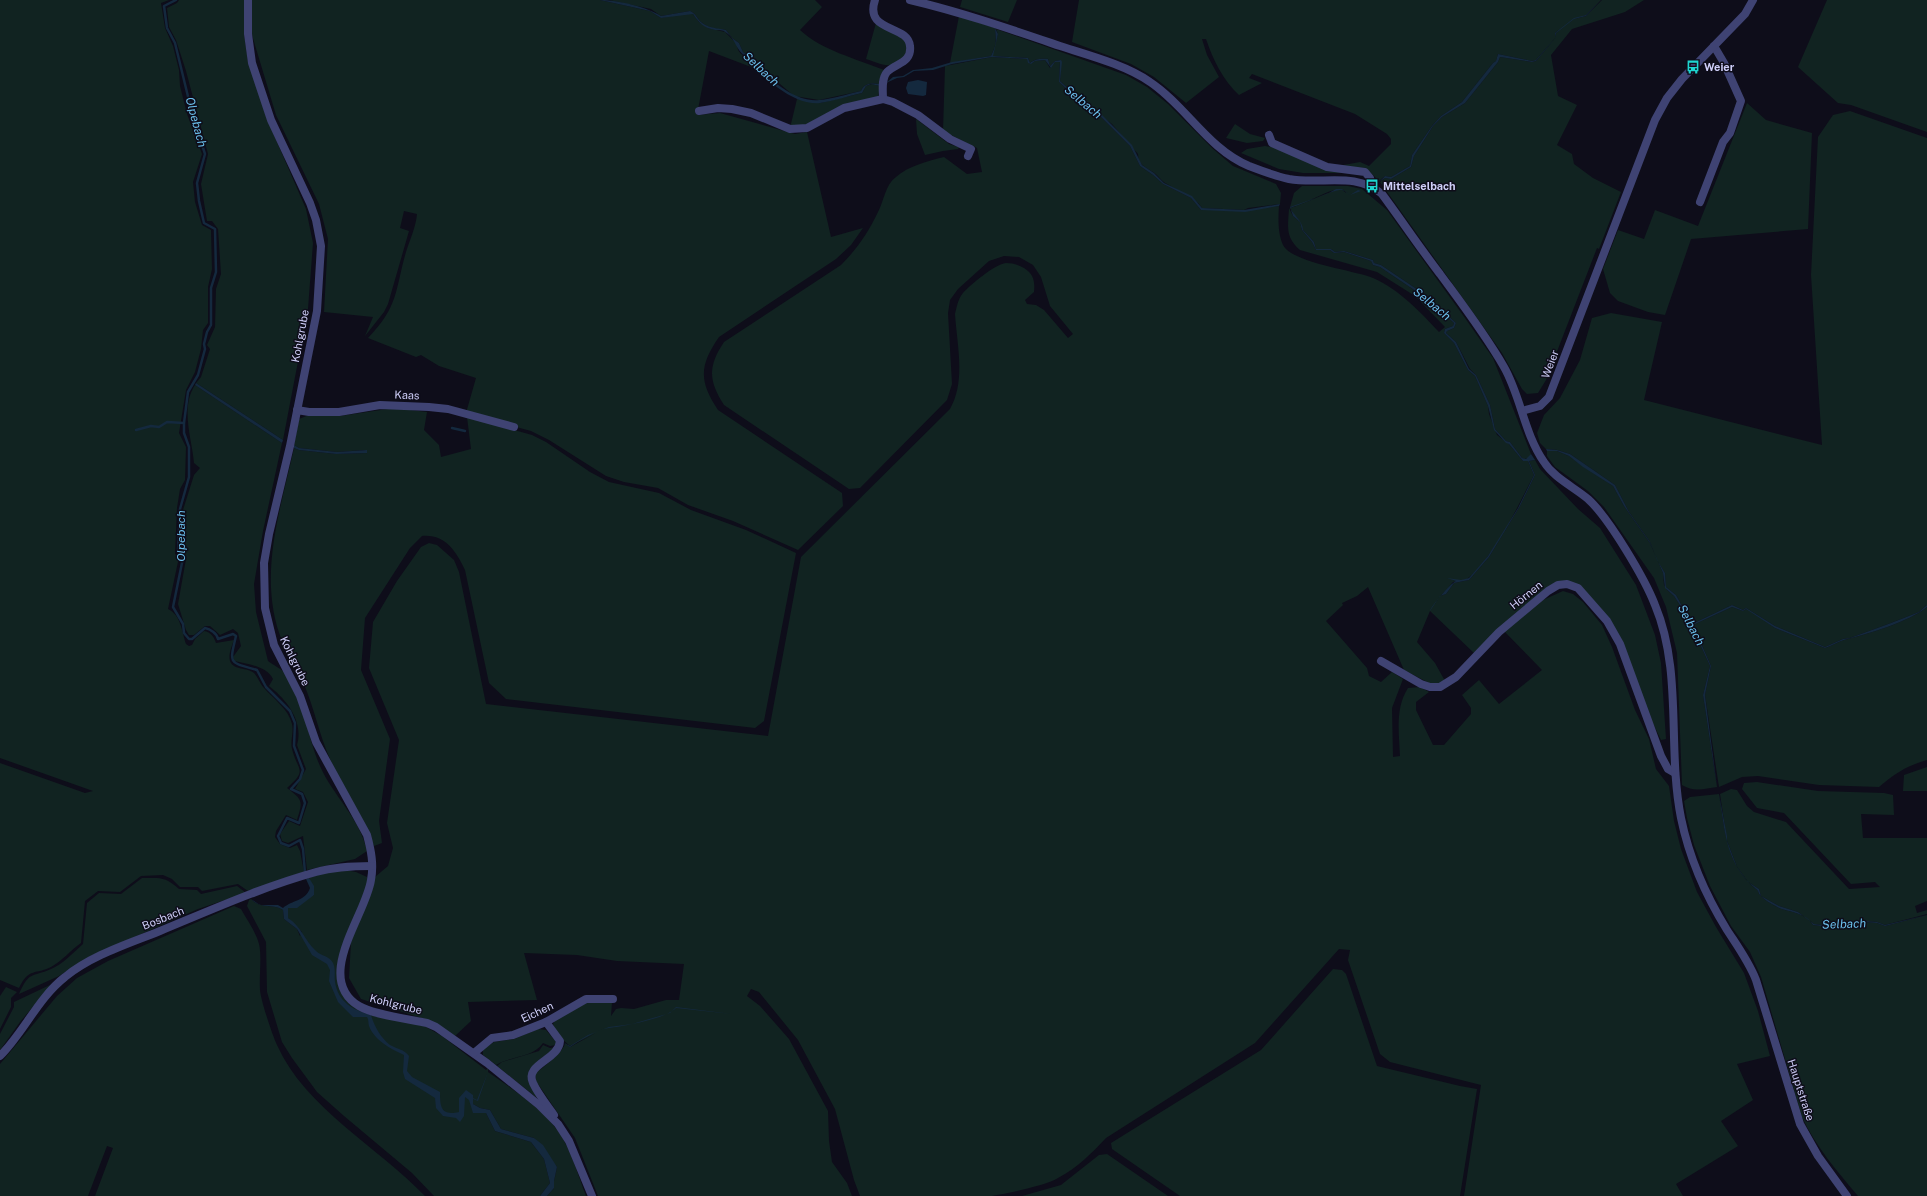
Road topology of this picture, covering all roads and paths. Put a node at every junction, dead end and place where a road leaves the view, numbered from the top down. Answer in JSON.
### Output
{"nodes":[{"id":1,"x":248,"y":0,"type":"edge"},
{"id":2,"x":875,"y":0,"type":"edge"},
{"id":3,"x":910,"y":0,"type":"edge"},
{"id":4,"x":1753,"y":0,"type":"edge"},
{"id":5,"x":1714,"y":46,"type":"junction"},
{"id":6,"x":883,"y":99,"type":"junction"},
{"id":7,"x":698,"y":112,"type":"dead end"},
{"id":8,"x":1269,"y":134,"type":"dead end"},
{"id":9,"x":968,"y":156,"type":"dead end"},
{"id":10,"x":1372,"y":186,"type":"junction"},
{"id":11,"x":1700,"y":202,"type":"dead end"},
{"id":12,"x":297,"y":410,"type":"junction"},
{"id":13,"x":1522,"y":411,"type":"junction"},
{"id":14,"x":514,"y":427,"type":"dead end"},
{"id":15,"x":1381,"y":661,"type":"dead end"},
{"id":16,"x":1675,"y":773,"type":"junction"},
{"id":17,"x":372,"y":866,"type":"junction"},
{"id":18,"x":613,"y":999,"type":"dead end"},
{"id":19,"x":546,"y":1022,"type":"junction"},
{"id":20,"x":474,"y":1053,"type":"junction"},
{"id":21,"x":0,"y":1056,"type":"edge"},
{"id":22,"x":558,"y":1124,"type":"junction"},
{"id":23,"x":592,"y":1196,"type":"edge"},
{"id":24,"x":1847,"y":1196,"type":"edge"}],
"edges":[{"from":1,"to":12,"type":"street","name":"Kohlgrube"},
{"from":2,"to":6,"type":"street"},
{"from":3,"to":10,"type":"street"},
{"from":4,"to":5,"type":"street","name":"Weier"},
{"from":5,"to":11,"type":"street"},
{"from":5,"to":13,"type":"street","name":"Weier"},
{"from":6,"to":7,"type":"street"},
{"from":6,"to":9,"type":"street"},
{"from":8,"to":10,"type":"street"},
{"from":10,"to":13,"type":"street"},
{"from":12,"to":14,"type":"street","name":"Kaas"},
{"from":12,"to":17,"type":"street","name":"Kohlgrube"},
{"from":13,"to":16,"type":"street"},
{"from":15,"to":16,"type":"street","name":"Hörnen"},
{"from":16,"to":24,"type":"street","name":"Hauptstraße"},
{"from":17,"to":20,"type":"street","name":"Kohlgrube"},
{"from":17,"to":21,"type":"street","name":"Bosbach"},
{"from":18,"to":19,"type":"street","name":"Eichen"},
{"from":19,"to":20,"type":"street","name":"Eichen"},
{"from":19,"to":22,"type":"street"},
{"from":20,"to":22,"type":"street","name":"Kohlgrube"},
{"from":22,"to":23,"type":"street","name":"Kohlgrube"}]}
